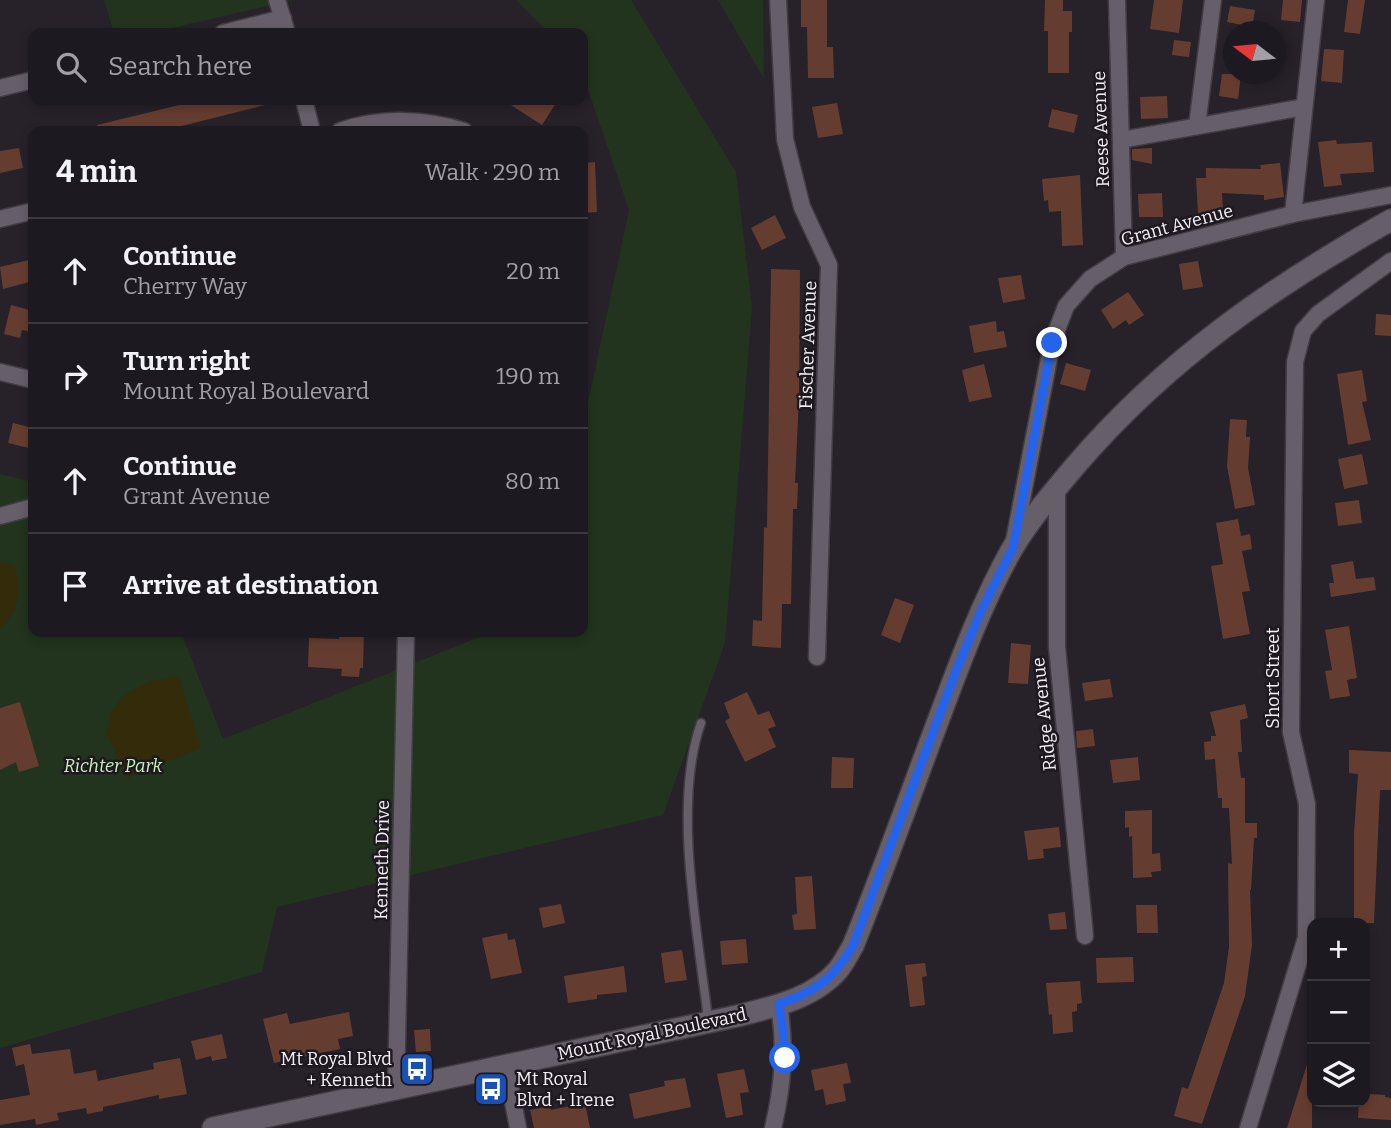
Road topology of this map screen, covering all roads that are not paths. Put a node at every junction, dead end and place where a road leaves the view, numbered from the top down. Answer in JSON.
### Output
{"nodes":[{"id":1,"x":277,"y":0,"type":"edge"},
{"id":2,"x":778,"y":0,"type":"edge"},
{"id":3,"x":1117,"y":0,"type":"edge"},
{"id":4,"x":1213,"y":0,"type":"edge"},
{"id":5,"x":1316,"y":0,"type":"edge"},
{"id":6,"x":285,"y":26,"type":"edge"},
{"id":7,"x":267,"y":28,"type":"edge"},
{"id":8,"x":28,"y":81,"type":"edge"},
{"id":9,"x":0,"y":88,"type":"edge"},
{"id":10,"x":305,"y":105,"type":"edge"},
{"id":11,"x":1304,"y":107,"type":"junction"},
{"id":12,"x":311,"y":126,"type":"edge"},
{"id":13,"x":355,"y":126,"type":"edge"},
{"id":14,"x":448,"y":126,"type":"edge"},
{"id":15,"x":1196,"y":126,"type":"junction"},
{"id":16,"x":1121,"y":140,"type":"junction"},
{"id":17,"x":1391,"y":195,"type":"edge"},
{"id":18,"x":28,"y":212,"type":"edge"},
{"id":19,"x":1293,"y":214,"type":"junction"},
{"id":20,"x":0,"y":219,"type":"edge"},
{"id":21,"x":1391,"y":220,"type":"edge"},
{"id":22,"x":1124,"y":257,"type":"junction"},
{"id":23,"x":1391,"y":261,"type":"edge"},
{"id":24,"x":0,"y":372,"type":"edge"},
{"id":25,"x":28,"y":379,"type":"edge"},
{"id":26,"x":1057,"y":487,"type":"junction"},
{"id":27,"x":28,"y":508,"type":"edge"},
{"id":28,"x":0,"y":516,"type":"edge"},
{"id":29,"x":1013,"y":548,"type":"junction"},
{"id":30,"x":406,"y":637,"type":"edge"},
{"id":31,"x":817,"y":657,"type":"dead end"},
{"id":32,"x":701,"y":723,"type":"dead end"},
{"id":33,"x":1085,"y":936,"type":"dead end"},
{"id":34,"x":779,"y":1004,"type":"junction"},
{"id":35,"x":708,"y":1022,"type":"junction"},
{"id":36,"x":506,"y":1065,"type":"junction"},
{"id":37,"x":396,"y":1089,"type":"junction"},
{"id":38,"x":217,"y":1128,"type":"edge"},
{"id":39,"x":518,"y":1128,"type":"edge"},
{"id":40,"x":773,"y":1128,"type":"edge"},
{"id":41,"x":1248,"y":1128,"type":"edge"}],
"edges":[{"from":1,"to":6,"type":"street"},
{"from":2,"to":31,"type":"street","name":"Fischer Avenue"},
{"from":3,"to":16,"type":"street","name":"Reese Avenue"},
{"from":4,"to":15,"type":"street"},
{"from":5,"to":11,"type":"street"},
{"from":6,"to":7,"type":"street"},
{"from":8,"to":9,"type":"street"},
{"from":10,"to":12,"type":"street"},
{"from":11,"to":15,"type":"street"},
{"from":11,"to":19,"type":"street"},
{"from":13,"to":14,"type":"street"},
{"from":15,"to":16,"type":"street"},
{"from":16,"to":22,"type":"street","name":"Reese Avenue"},
{"from":17,"to":19,"type":"street","name":"Grant Avenue"},
{"from":18,"to":20,"type":"street"},
{"from":19,"to":22,"type":"street","name":"Grant Avenue"},
{"from":21,"to":26,"type":"main road","name":"Mount Royal Boulevard"},
{"from":22,"to":29,"type":"street","name":"Grant Avenue"},
{"from":23,"to":41,"type":"street","name":"Short Street"},
{"from":24,"to":25,"type":"street"},
{"from":26,"to":29,"type":"main road","name":"Mount Royal Boulevard"},
{"from":26,"to":33,"type":"street","name":"Ridge Avenue"},
{"from":27,"to":28,"type":"street"},
{"from":29,"to":34,"type":"main road","name":"Mount Royal Boulevard"},
{"from":30,"to":37,"type":"street","name":"Kenneth Drive"},
{"from":32,"to":35,"type":"lane"},
{"from":34,"to":35,"type":"main road","name":"Mount Royal Boulevard"},
{"from":34,"to":40,"type":"street"},
{"from":35,"to":36,"type":"main road","name":"Mount Royal Boulevard"},
{"from":36,"to":37,"type":"main road","name":"Mount Royal Boulevard"},
{"from":36,"to":39,"type":"street"},
{"from":37,"to":38,"type":"main road","name":"Mount Royal Boulevard"}]}
